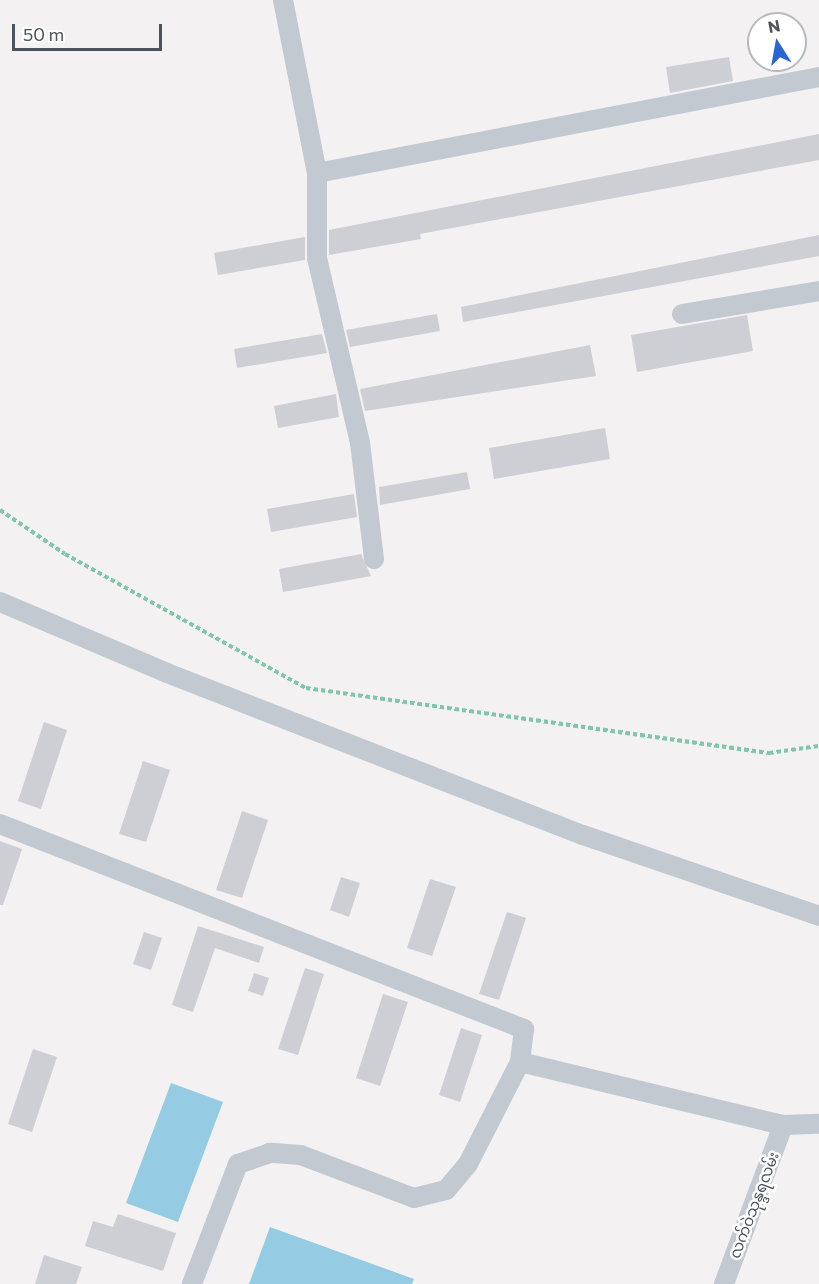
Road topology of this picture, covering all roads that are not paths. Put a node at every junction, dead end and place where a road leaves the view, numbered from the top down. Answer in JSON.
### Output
{"nodes":[{"id":1,"x":283,"y":0,"type":"edge"},
{"id":2,"x":819,"y":77,"type":"edge"},
{"id":3,"x":317,"y":173,"type":"junction"},
{"id":4,"x":819,"y":291,"type":"edge"},
{"id":5,"x":682,"y":314,"type":"dead end"},
{"id":6,"x":374,"y":559,"type":"dead end"},
{"id":7,"x":0,"y":602,"type":"edge"},
{"id":8,"x":0,"y":824,"type":"edge"},
{"id":9,"x":819,"y":916,"type":"edge"},
{"id":10,"x":520,"y":1062,"type":"junction"},
{"id":11,"x":819,"y":1124,"type":"edge"},
{"id":12,"x":783,"y":1125,"type":"junction"},
{"id":13,"x":192,"y":1284,"type":"edge"},
{"id":14,"x":724,"y":1284,"type":"edge"}],
"edges":[{"from":1,"to":3,"type":"street"},
{"from":2,"to":3,"type":"street"},
{"from":3,"to":6,"type":"street"},
{"from":4,"to":5,"type":"street"},
{"from":7,"to":9,"type":"street"},
{"from":8,"to":10,"type":"street"},
{"from":10,"to":12,"type":"street"},
{"from":10,"to":13,"type":"street"},
{"from":11,"to":12,"type":"street"},
{"from":12,"to":14,"type":"street","name":"လက်ဝဲသုန္ဒရလမ်း"}]}
